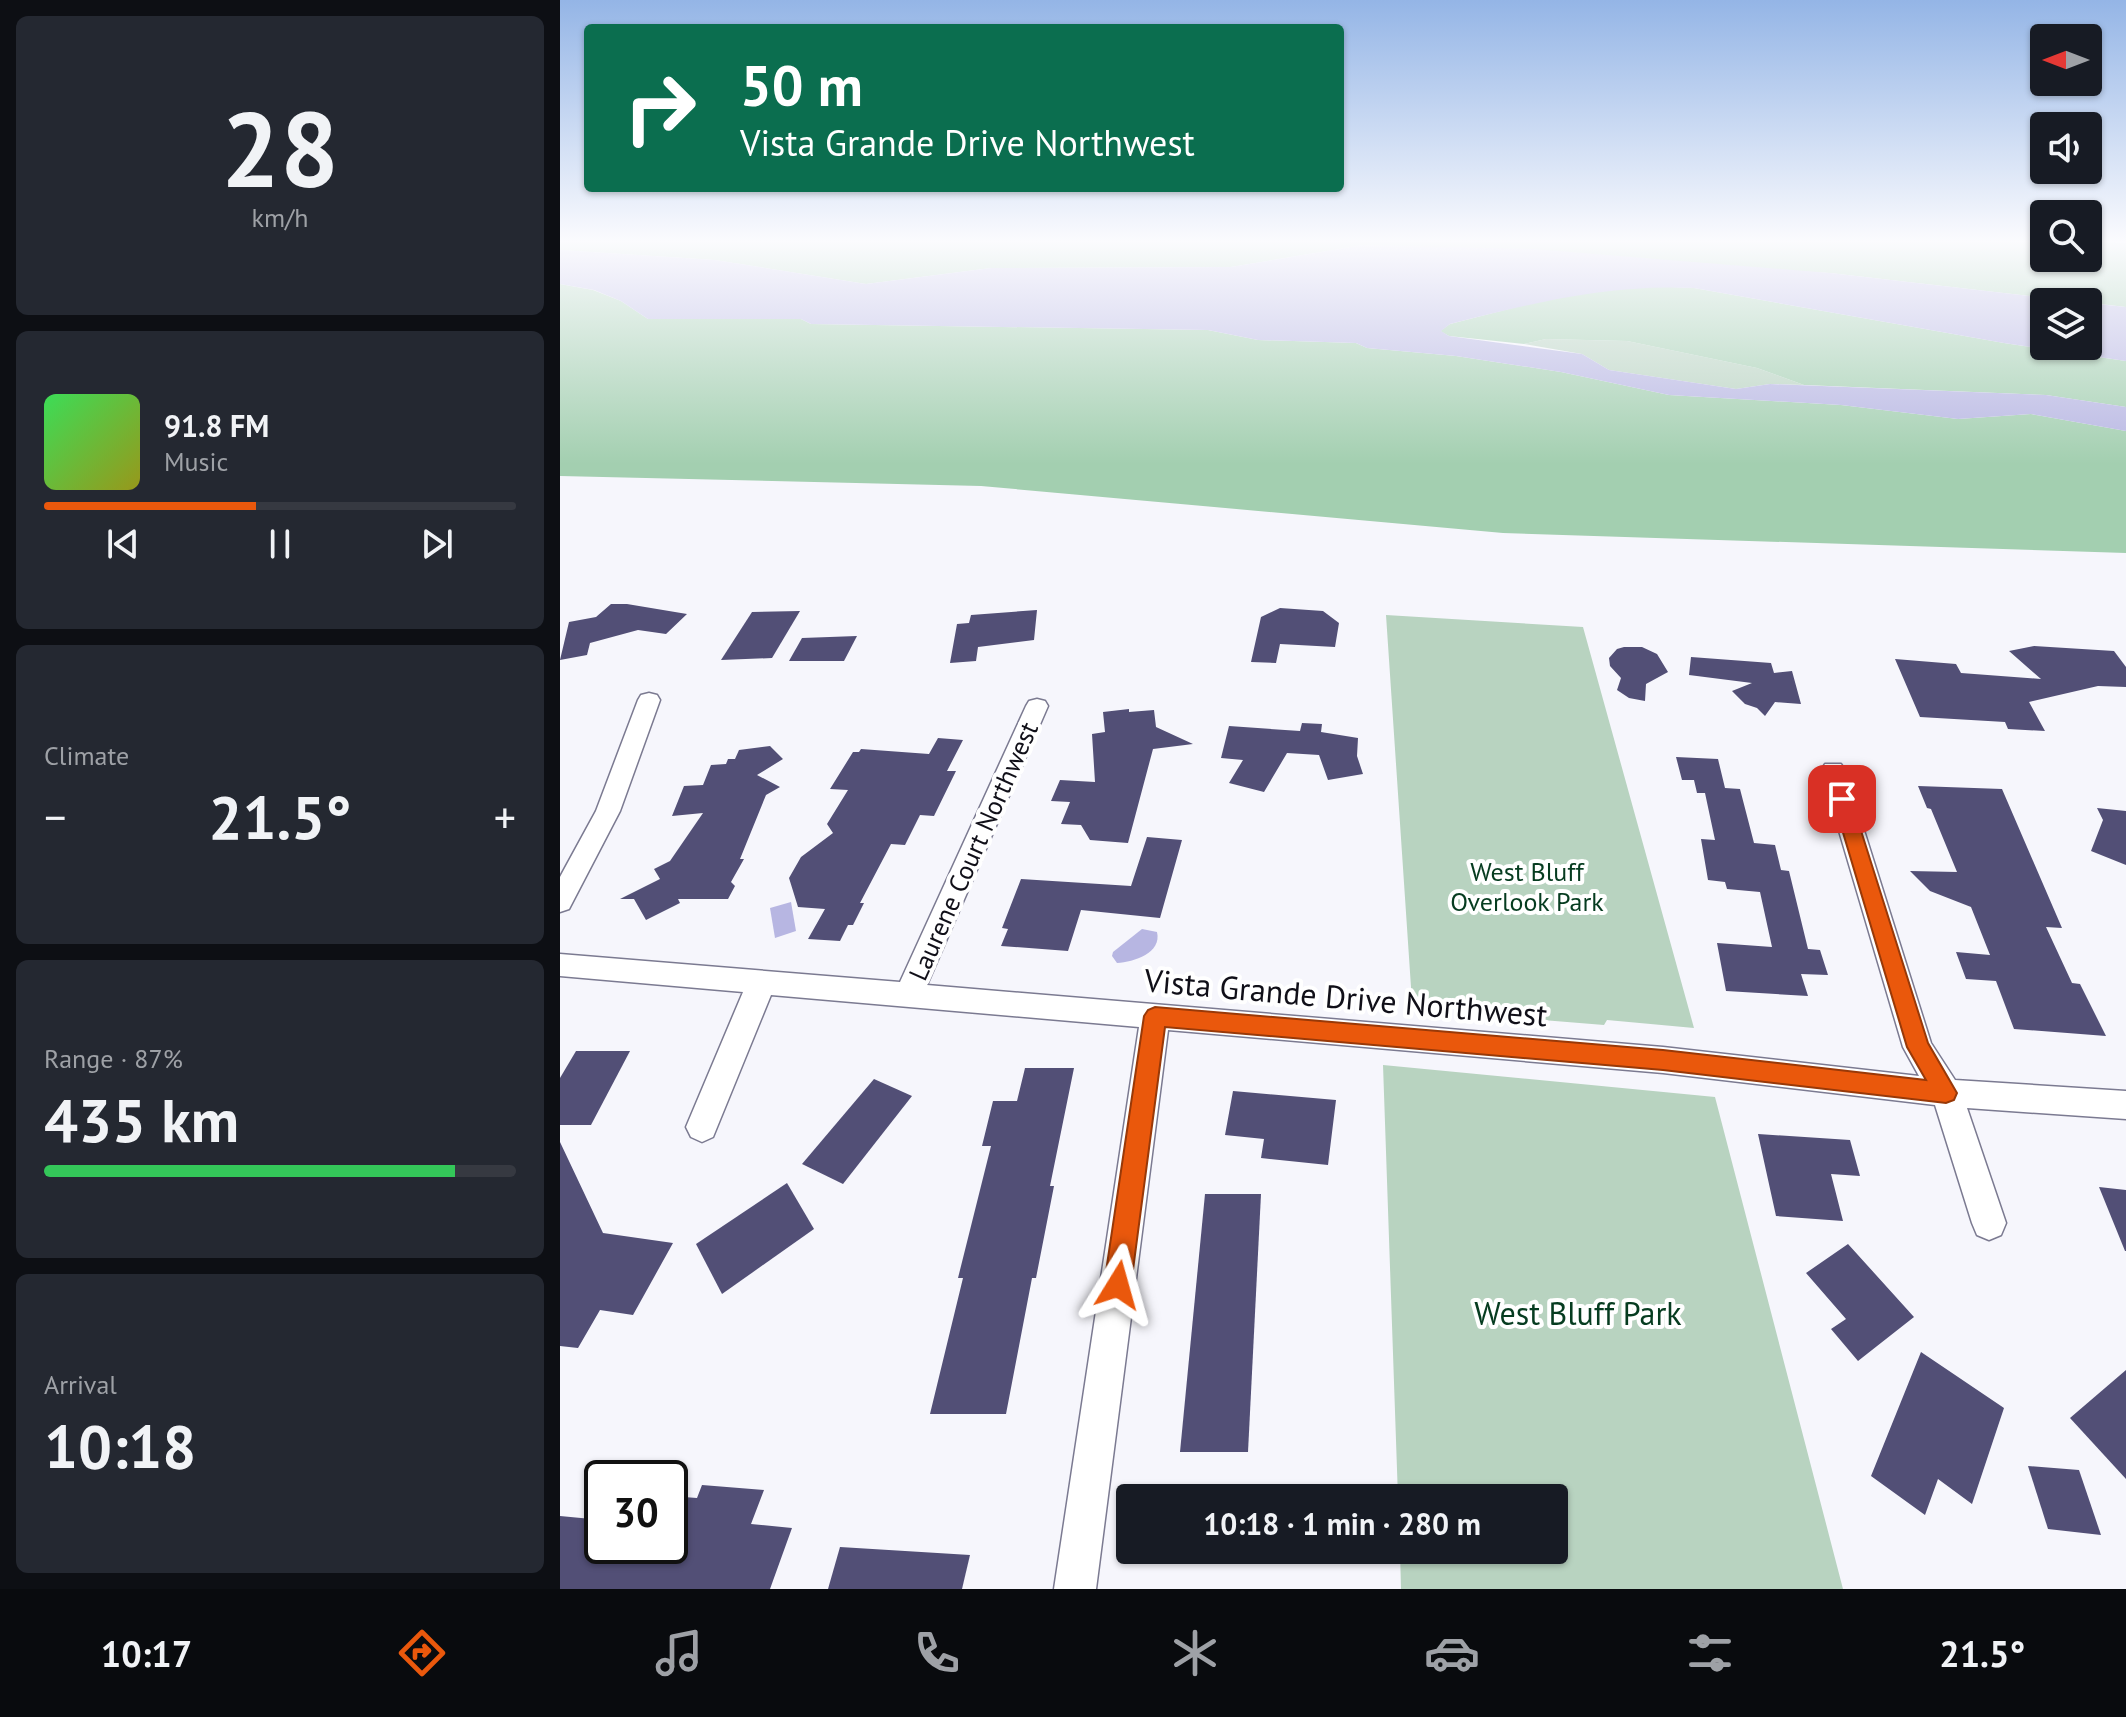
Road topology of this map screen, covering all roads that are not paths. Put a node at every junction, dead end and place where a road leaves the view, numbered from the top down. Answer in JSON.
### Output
{"nodes":[{"id":1,"x":649,"y":700,"type":"dead end"},
{"id":2,"x":1037,"y":706,"type":"dead end"},
{"id":3,"x":1833,"y":770,"type":"dead end"},
{"id":4,"x":560,"y":902,"type":"edge"},
{"id":5,"x":560,"y":965,"type":"edge"},
{"id":6,"x":761,"y":984,"type":"junction"},
{"id":7,"x":908,"y":996,"type":"junction"},
{"id":8,"x":1155,"y":1016,"type":"junction"},
{"id":9,"x":1946,"y":1093,"type":"junction"},
{"id":10,"x":2126,"y":1105,"type":"edge"},
{"id":11,"x":702,"y":1127,"type":"dead end"},
{"id":12,"x":1989,"y":1223,"type":"dead end"},
{"id":13,"x":1075,"y":1589,"type":"edge"}],
"edges":[{"from":1,"to":4,"type":"street"},
{"from":2,"to":7,"type":"street","name":"Laurene Court Northwest"},
{"from":3,"to":9,"type":"street"},
{"from":5,"to":6,"type":"street","name":"Vista Grande Drive Northwest"},
{"from":6,"to":7,"type":"street","name":"Vista Grande Drive Northwest"},
{"from":6,"to":11,"type":"street"},
{"from":7,"to":8,"type":"street","name":"Vista Grande Drive Northwest"},
{"from":8,"to":9,"type":"street","name":"Vista Grande Drive Northwest"},
{"from":8,"to":13,"type":"street"},
{"from":9,"to":10,"type":"street","name":"Vista Grande Drive Northwest"},
{"from":9,"to":12,"type":"street"}]}
